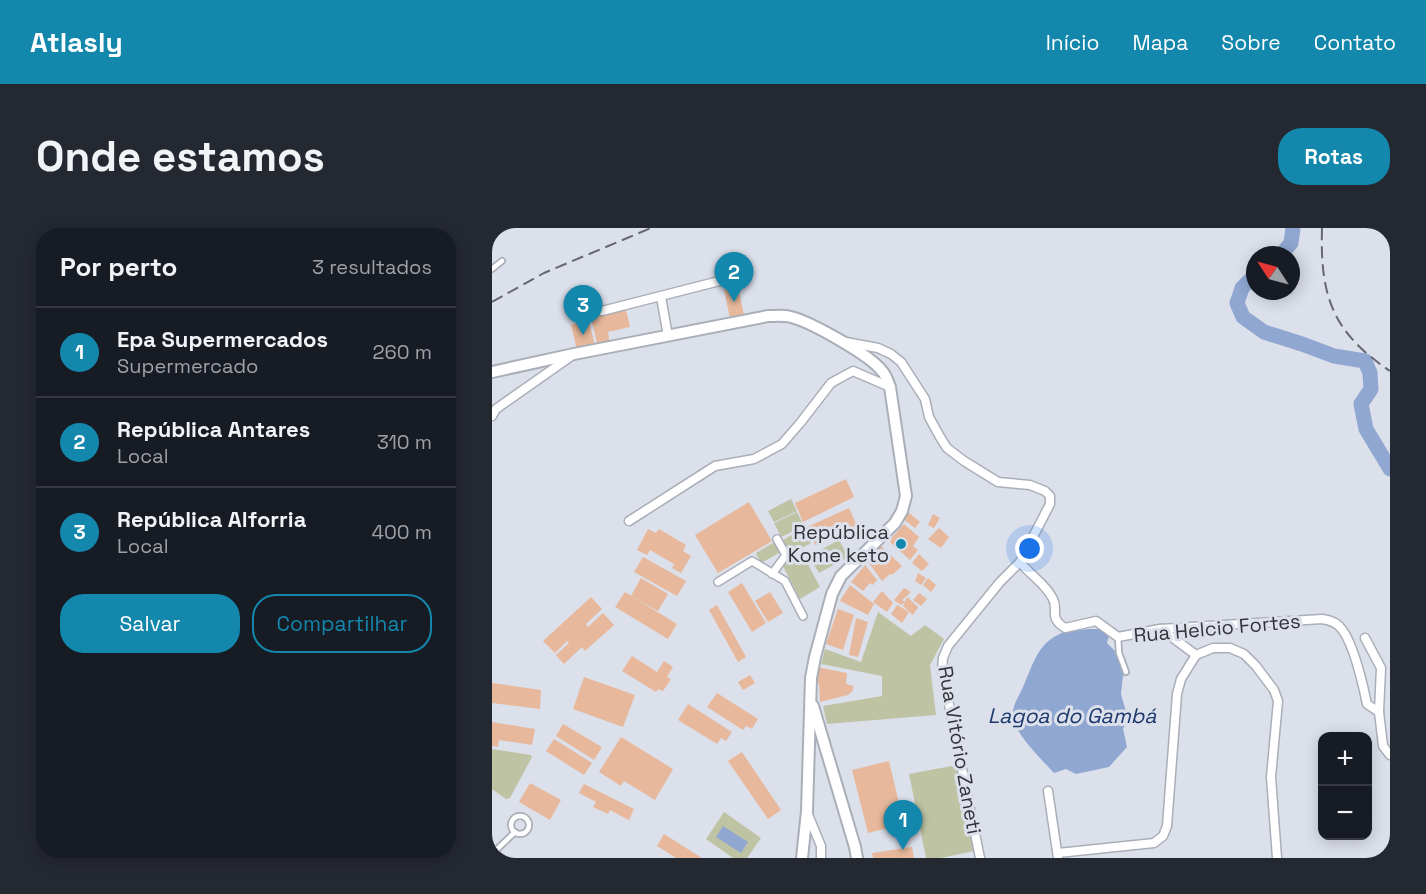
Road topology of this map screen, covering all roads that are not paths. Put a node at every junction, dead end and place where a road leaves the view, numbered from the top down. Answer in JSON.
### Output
{"nodes":[{"id":1,"x":502,"y":261,"type":"dead end"},
{"id":2,"x":492,"y":268,"type":"edge"},
{"id":3,"x":739,"y":276,"type":"dead end"},
{"id":4,"x":661,"y":297,"type":"junction"},
{"id":5,"x":602,"y":311,"type":"dead end"},
{"id":6,"x":668,"y":336,"type":"junction"},
{"id":7,"x":844,"y":342,"type":"junction"},
{"id":8,"x":573,"y":354,"type":"junction"},
{"id":9,"x":492,"y":372,"type":"edge"},
{"id":10,"x":890,"y":387,"type":"junction"},
{"id":11,"x":492,"y":416,"type":"edge"},
{"id":12,"x":629,"y":521,"type":"dead end"},
{"id":13,"x":777,"y":539,"type":"dead end"},
{"id":14,"x":1020,"y":562,"type":"junction"},
{"id":15,"x":772,"y":574,"type":"junction"},
{"id":16,"x":718,"y":582,"type":"dead end"},
{"id":17,"x":803,"y":616,"type":"dead end"},
{"id":18,"x":1160,"y":629,"type":"junction"},
{"id":19,"x":1118,"y":637,"type":"junction"},
{"id":20,"x":1365,"y":638,"type":"dead end"},
{"id":21,"x":1196,"y":655,"type":"junction"},
{"id":22,"x":1386,"y":669,"type":"edge"},
{"id":23,"x":1126,"y":672,"type":"dead end"},
{"id":24,"x":810,"y":697,"type":"junction"},
{"id":25,"x":1379,"y":712,"type":"junction"},
{"id":26,"x":1390,"y":755,"type":"edge"},
{"id":27,"x":1048,"y":791,"type":"dead end"},
{"id":28,"x":807,"y":812,"type":"junction"},
{"id":29,"x":514,"y":832,"type":"dead end"},
{"id":30,"x":492,"y":854,"type":"edge"},
{"id":31,"x":1058,"y":856,"type":"edge"},
{"id":32,"x":802,"y":858,"type":"edge"},
{"id":33,"x":821,"y":858,"type":"edge"},
{"id":34,"x":857,"y":858,"type":"edge"},
{"id":35,"x":980,"y":858,"type":"edge"},
{"id":36,"x":1277,"y":858,"type":"edge"}],
"edges":[{"from":1,"to":2,"type":"lane"},
{"from":3,"to":4,"type":"street"},
{"from":4,"to":5,"type":"street"},
{"from":4,"to":6,"type":"street"},
{"from":6,"to":7,"type":"street"},
{"from":6,"to":8,"type":"street"},
{"from":7,"to":10,"type":"street"},
{"from":7,"to":14,"type":"street"},
{"from":8,"to":9,"type":"street"},
{"from":8,"to":11,"type":"street"},
{"from":10,"to":12,"type":"street"},
{"from":10,"to":24,"type":"street"},
{"from":13,"to":15,"type":"street"},
{"from":14,"to":19,"type":"street","name":"Rua Helcio Fortes"},
{"from":14,"to":35,"type":"street","name":"Rua Vitório Zaneti"},
{"from":15,"to":16,"type":"street"},
{"from":15,"to":17,"type":"street"},
{"from":18,"to":19,"type":"street","name":"Rua Helcio Fortes"},
{"from":18,"to":21,"type":"street"},
{"from":18,"to":25,"type":"street","name":"Rua Helcio Fortes"},
{"from":19,"to":23,"type":"lane"},
{"from":20,"to":22,"type":"street"},
{"from":21,"to":31,"type":"street"},
{"from":21,"to":36,"type":"street"},
{"from":22,"to":25,"type":"street"},
{"from":24,"to":28,"type":"street"},
{"from":24,"to":34,"type":"street"},
{"from":25,"to":26,"type":"street","name":"Rua Helcio Fortes"},
{"from":27,"to":31,"type":"street"},
{"from":28,"to":32,"type":"street"},
{"from":28,"to":33,"type":"street"},
{"from":29,"to":30,"type":"lane"}]}
